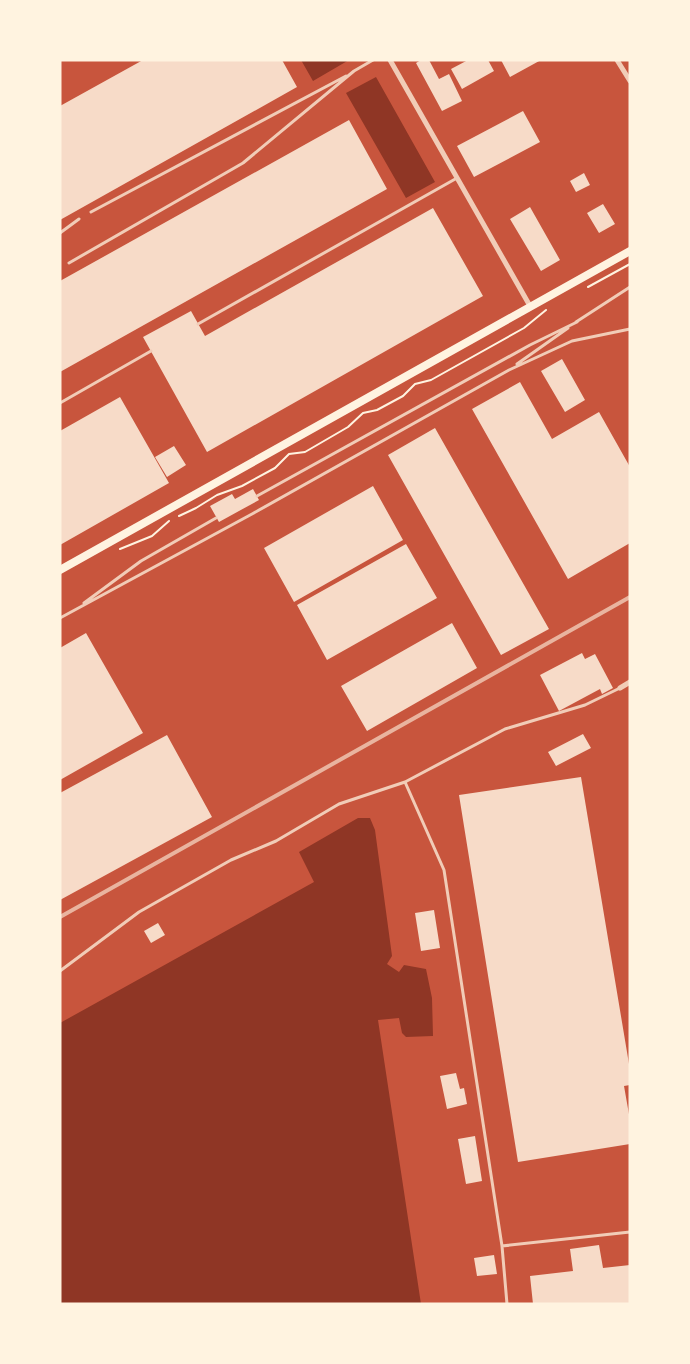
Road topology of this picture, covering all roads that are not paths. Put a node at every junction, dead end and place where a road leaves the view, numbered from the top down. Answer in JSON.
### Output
{"nodes":[{"id":1,"x":374,"y":60,"type":"edge"},
{"id":2,"x":390,"y":60,"type":"edge"},
{"id":3,"x":617,"y":60,"type":"edge"},
{"id":4,"x":354,"y":71,"type":"junction"},
{"id":5,"x":630,"y":81,"type":"edge"},
{"id":6,"x":457,"y":178,"type":"junction"},
{"id":7,"x":91,"y":212,"type":"dead end"},
{"id":8,"x":79,"y":219,"type":"dead end"},
{"id":9,"x":60,"y":233,"type":"edge"},
{"id":10,"x":630,"y":251,"type":"edge"},
{"id":11,"x":69,"y":263,"type":"dead end"},
{"id":12,"x":630,"y":288,"type":"edge"},
{"id":13,"x":530,"y":306,"type":"junction"},
{"id":14,"x":577,"y":322,"type":"junction"},
{"id":15,"x":198,"y":324,"type":"dead end"},
{"id":16,"x":630,"y":329,"type":"edge"},
{"id":17,"x":151,"y":351,"type":"dead end"},
{"id":18,"x":509,"y":370,"type":"junction"},
{"id":19,"x":60,"y":403,"type":"edge"},
{"id":20,"x":257,"y":496,"type":"dead end"},
{"id":21,"x":216,"y":518,"type":"dead end"},
{"id":22,"x":60,"y":570,"type":"edge"},
{"id":23,"x":75,"y":610,"type":"junction"},
{"id":24,"x":60,"y":618,"type":"edge"},
{"id":25,"x":630,"y":682,"type":"edge"},
{"id":26,"x":620,"y":688,"type":"joint"},
{"id":27,"x":405,"y":782,"type":"junction"},
{"id":28,"x":60,"y":971,"type":"edge"},
{"id":29,"x":630,"y":1232,"type":"edge"},
{"id":30,"x":502,"y":1246,"type":"junction"},
{"id":31,"x":507,"y":1304,"type":"edge"}],
"edges":[{"from":1,"to":4,"type":"lane"},
{"from":2,"to":6,"type":"street"},
{"from":3,"to":5,"type":"street"},
{"from":4,"to":7,"type":"lane"},
{"from":4,"to":11,"type":"lane"},
{"from":6,"to":13,"type":"street"},
{"from":6,"to":15,"type":"lane"},
{"from":8,"to":9,"type":"lane"},
{"from":10,"to":13,"type":"main road"},
{"from":12,"to":14,"type":"lane"},
{"from":13,"to":22,"type":"main road"},
{"from":14,"to":18,"type":"lane"},
{"from":14,"to":20,"type":"lane"},
{"from":16,"to":18,"type":"lane"},
{"from":17,"to":19,"type":"lane"},
{"from":18,"to":23,"type":"lane"},
{"from":21,"to":23,"type":"lane"},
{"from":23,"to":24,"type":"lane"},
{"from":25,"to":26,"type":"street"},
{"from":26,"to":27,"type":"lane"},
{"from":27,"to":28,"type":"lane"},
{"from":27,"to":30,"type":"lane"},
{"from":29,"to":30,"type":"lane"},
{"from":30,"to":31,"type":"lane"}]}
